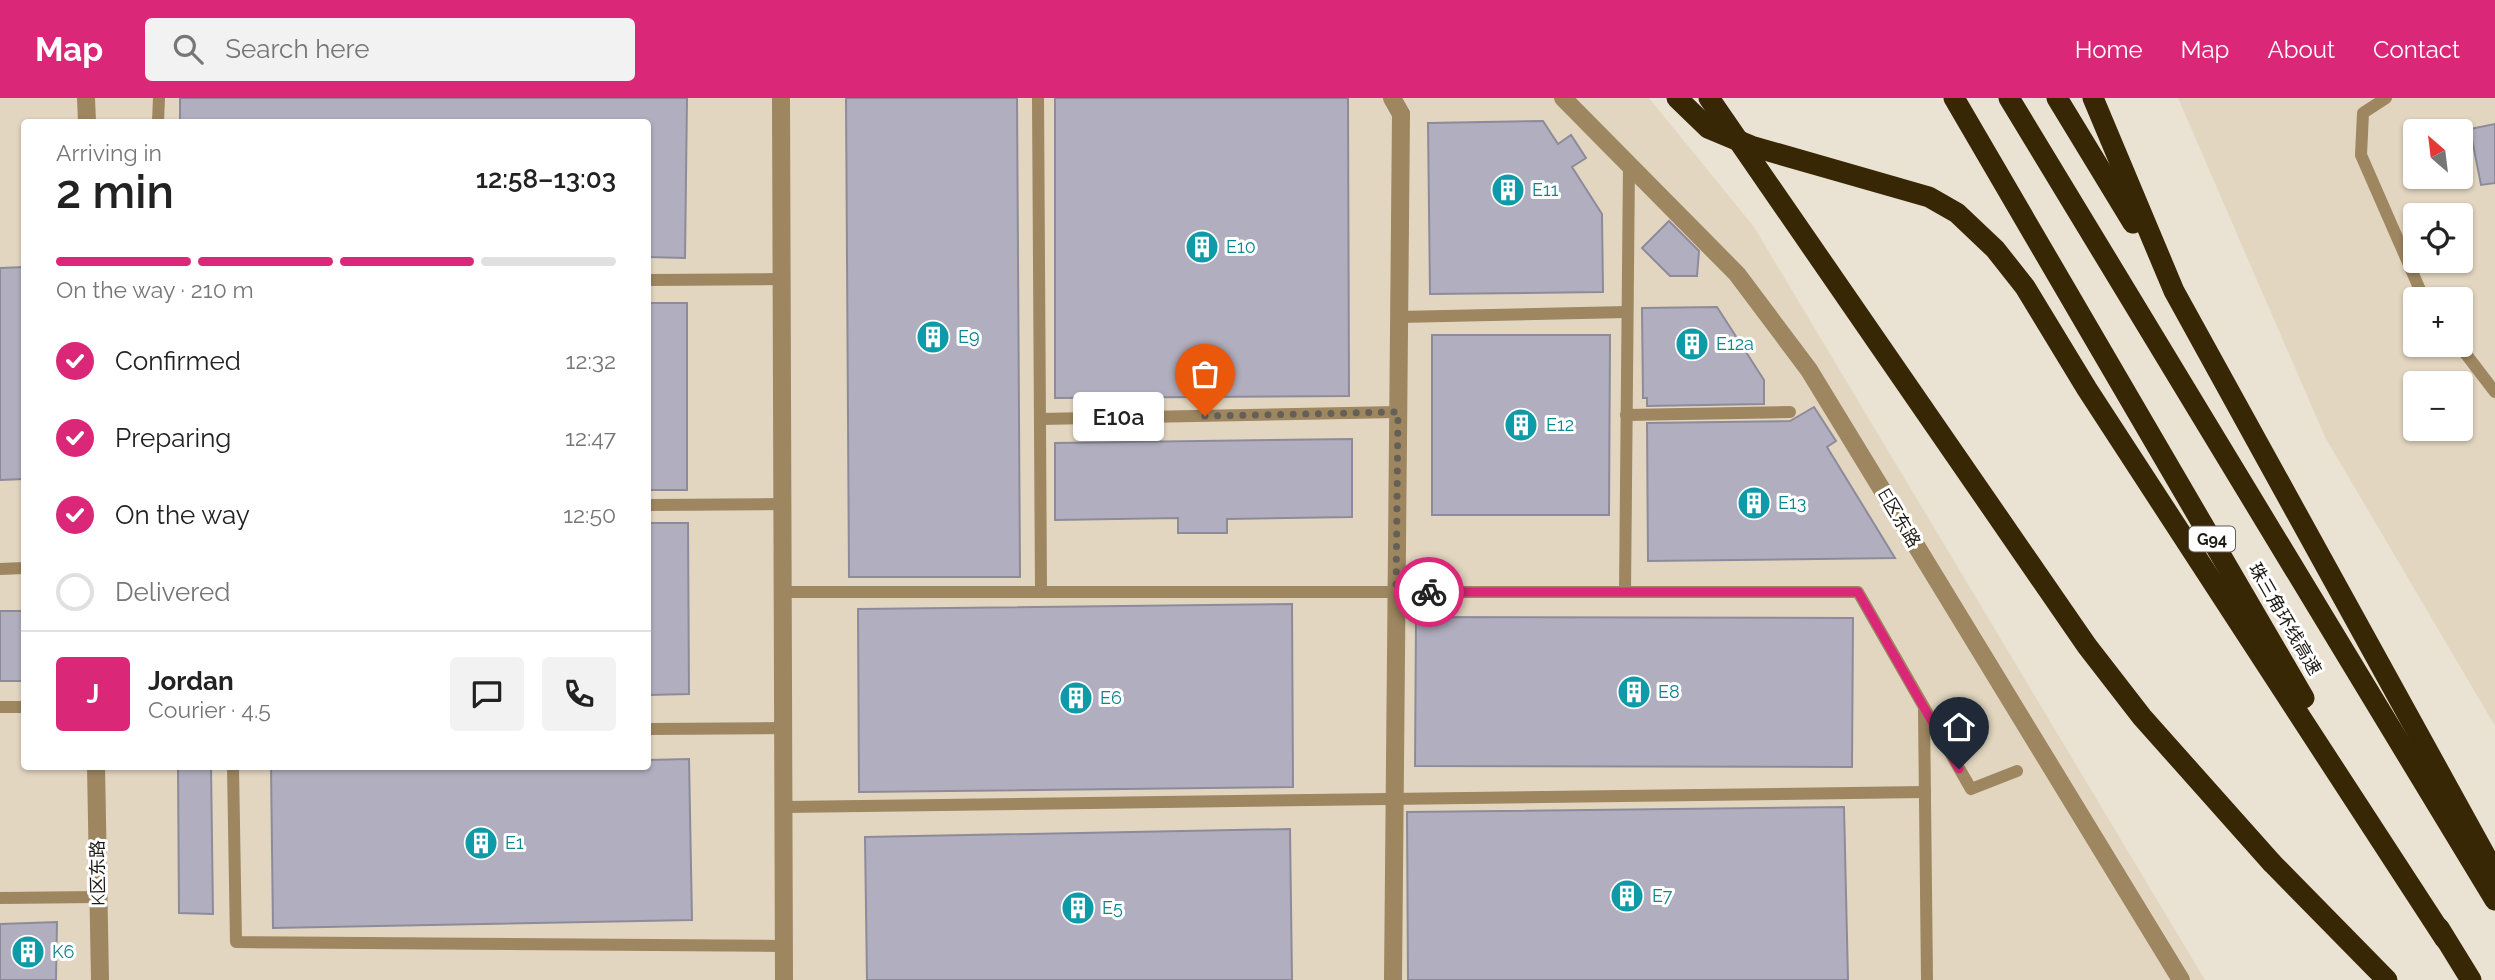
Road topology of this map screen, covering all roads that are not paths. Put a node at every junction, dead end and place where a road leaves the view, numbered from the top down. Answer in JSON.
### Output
{"nodes":[{"id":1,"x":86,"y":98,"type":"edge"},
{"id":2,"x":159,"y":98,"type":"edge"},
{"id":3,"x":781,"y":98,"type":"edge"},
{"id":4,"x":1038,"y":98,"type":"edge"},
{"id":5,"x":1563,"y":98,"type":"edge"},
{"id":6,"x":1677,"y":98,"type":"edge"},
{"id":7,"x":1709,"y":98,"type":"edge"},
{"id":8,"x":1954,"y":98,"type":"edge"},
{"id":9,"x":2008,"y":98,"type":"edge"},
{"id":10,"x":2057,"y":98,"type":"edge"},
{"id":11,"x":2093,"y":98,"type":"edge"},
{"id":12,"x":2386,"y":98,"type":"edge"},
{"id":13,"x":1397,"y":106,"type":"edge"},
{"id":14,"x":87,"y":119,"type":"edge"},
{"id":15,"x":158,"y":119,"type":"edge"},
{"id":16,"x":1629,"y":164,"type":"junction"},
{"id":17,"x":782,"y":279,"type":"junction"},
{"id":18,"x":651,"y":280,"type":"edge"},
{"id":19,"x":2419,"y":287,"type":"edge"},
{"id":20,"x":2174,"y":291,"type":"junction"},
{"id":21,"x":1627,"y":312,"type":"junction"},
{"id":22,"x":1399,"y":317,"type":"junction"},
{"id":23,"x":2468,"y":357,"type":"edge"},
{"id":24,"x":2495,"y":392,"type":"edge"},
{"id":25,"x":1398,"y":412,"type":"junction"},
{"id":26,"x":1790,"y":412,"type":"dead end"},
{"id":27,"x":1626,"y":415,"type":"junction"},
{"id":28,"x":1040,"y":419,"type":"junction"},
{"id":29,"x":783,"y":504,"type":"junction"},
{"id":30,"x":651,"y":505,"type":"edge"},
{"id":31,"x":21,"y":568,"type":"edge"},
{"id":32,"x":0,"y":569,"type":"edge"},
{"id":33,"x":783,"y":592,"type":"junction"},
{"id":34,"x":1041,"y":592,"type":"junction"},
{"id":35,"x":1396,"y":592,"type":"junction"},
{"id":36,"x":1625,"y":592,"type":"junction"},
{"id":37,"x":0,"y":707,"type":"edge"},
{"id":38,"x":21,"y":707,"type":"edge"},
{"id":39,"x":1924,"y":709,"type":"junction"},
{"id":40,"x":784,"y":728,"type":"junction"},
{"id":41,"x":651,"y":729,"type":"edge"},
{"id":42,"x":96,"y":770,"type":"edge"},
{"id":43,"x":233,"y":770,"type":"edge"},
{"id":44,"x":2017,"y":771,"type":"dead end"},
{"id":45,"x":1925,"y":792,"type":"junction"},
{"id":46,"x":1394,"y":799,"type":"junction"},
{"id":47,"x":784,"y":807,"type":"junction"},
{"id":48,"x":2495,"y":873,"type":"edge"},
{"id":49,"x":99,"y":897,"type":"junction"},
{"id":50,"x":0,"y":898,"type":"edge"},
{"id":51,"x":2495,"y":900,"type":"edge"},
{"id":52,"x":2445,"y":939,"type":"junction"},
{"id":53,"x":784,"y":946,"type":"junction"},
{"id":54,"x":100,"y":980,"type":"edge"},
{"id":55,"x":784,"y":980,"type":"edge"},
{"id":56,"x":1392,"y":980,"type":"edge"},
{"id":57,"x":1927,"y":980,"type":"edge"},
{"id":58,"x":2181,"y":980,"type":"edge"},
{"id":59,"x":2387,"y":980,"type":"edge"},
{"id":60,"x":2471,"y":980,"type":"edge"}],
"edges":[{"from":1,"to":14,"type":"street"},
{"from":2,"to":15,"type":"lane"},
{"from":3,"to":17,"type":"street"},
{"from":4,"to":28,"type":"lane"},
{"from":5,"to":16,"type":"street","name":"E区东路"},
{"from":6,"to":52,"type":"highway"},
{"from":7,"to":59,"type":"highway","bridge":true},
{"from":8,"to":52,"type":"highway","name":"珠三角环线高速","number":"G94"},
{"from":9,"to":51,"type":"highway","name":"珠三角环线高速"},
{"from":10,"to":20,"type":"highway"},
{"from":11,"to":20,"type":"highway"},
{"from":12,"to":19,"type":"lane"},
{"from":13,"to":22,"type":"street"},
{"from":16,"to":21,"type":"lane"},
{"from":16,"to":58,"type":"street","name":"E区东路"},
{"from":17,"to":18,"type":"lane"},
{"from":17,"to":29,"type":"street"},
{"from":20,"to":48,"type":"highway"},
{"from":21,"to":22,"type":"lane"},
{"from":21,"to":27,"type":"lane"},
{"from":22,"to":25,"type":"street"},
{"from":23,"to":24,"type":"lane"},
{"from":25,"to":28,"type":"lane"},
{"from":25,"to":35,"type":"street"},
{"from":26,"to":27,"type":"lane"},
{"from":27,"to":36,"type":"lane"},
{"from":28,"to":34,"type":"lane"},
{"from":29,"to":30,"type":"lane"},
{"from":29,"to":33,"type":"street"},
{"from":31,"to":32,"type":"lane"},
{"from":33,"to":34,"type":"lane"},
{"from":33,"to":40,"type":"street"},
{"from":34,"to":35,"type":"lane"},
{"from":35,"to":36,"type":"lane"},
{"from":35,"to":46,"type":"street"},
{"from":36,"to":39,"type":"lane"},
{"from":37,"to":38,"type":"lane"},
{"from":39,"to":44,"type":"lane"},
{"from":39,"to":45,"type":"lane"},
{"from":40,"to":41,"type":"lane"},
{"from":40,"to":47,"type":"street"},
{"from":42,"to":49,"type":"street","name":"K区东路"},
{"from":43,"to":53,"type":"lane"},
{"from":45,"to":46,"type":"lane"},
{"from":45,"to":57,"type":"lane"},
{"from":46,"to":47,"type":"lane"},
{"from":46,"to":56,"type":"street"},
{"from":47,"to":53,"type":"street"},
{"from":49,"to":50,"type":"lane"},
{"from":49,"to":54,"type":"street","name":"K区东路"},
{"from":52,"to":60,"type":"highway","name":"珠三角环线高速","number":"G94"},
{"from":53,"to":55,"type":"street"}]}
